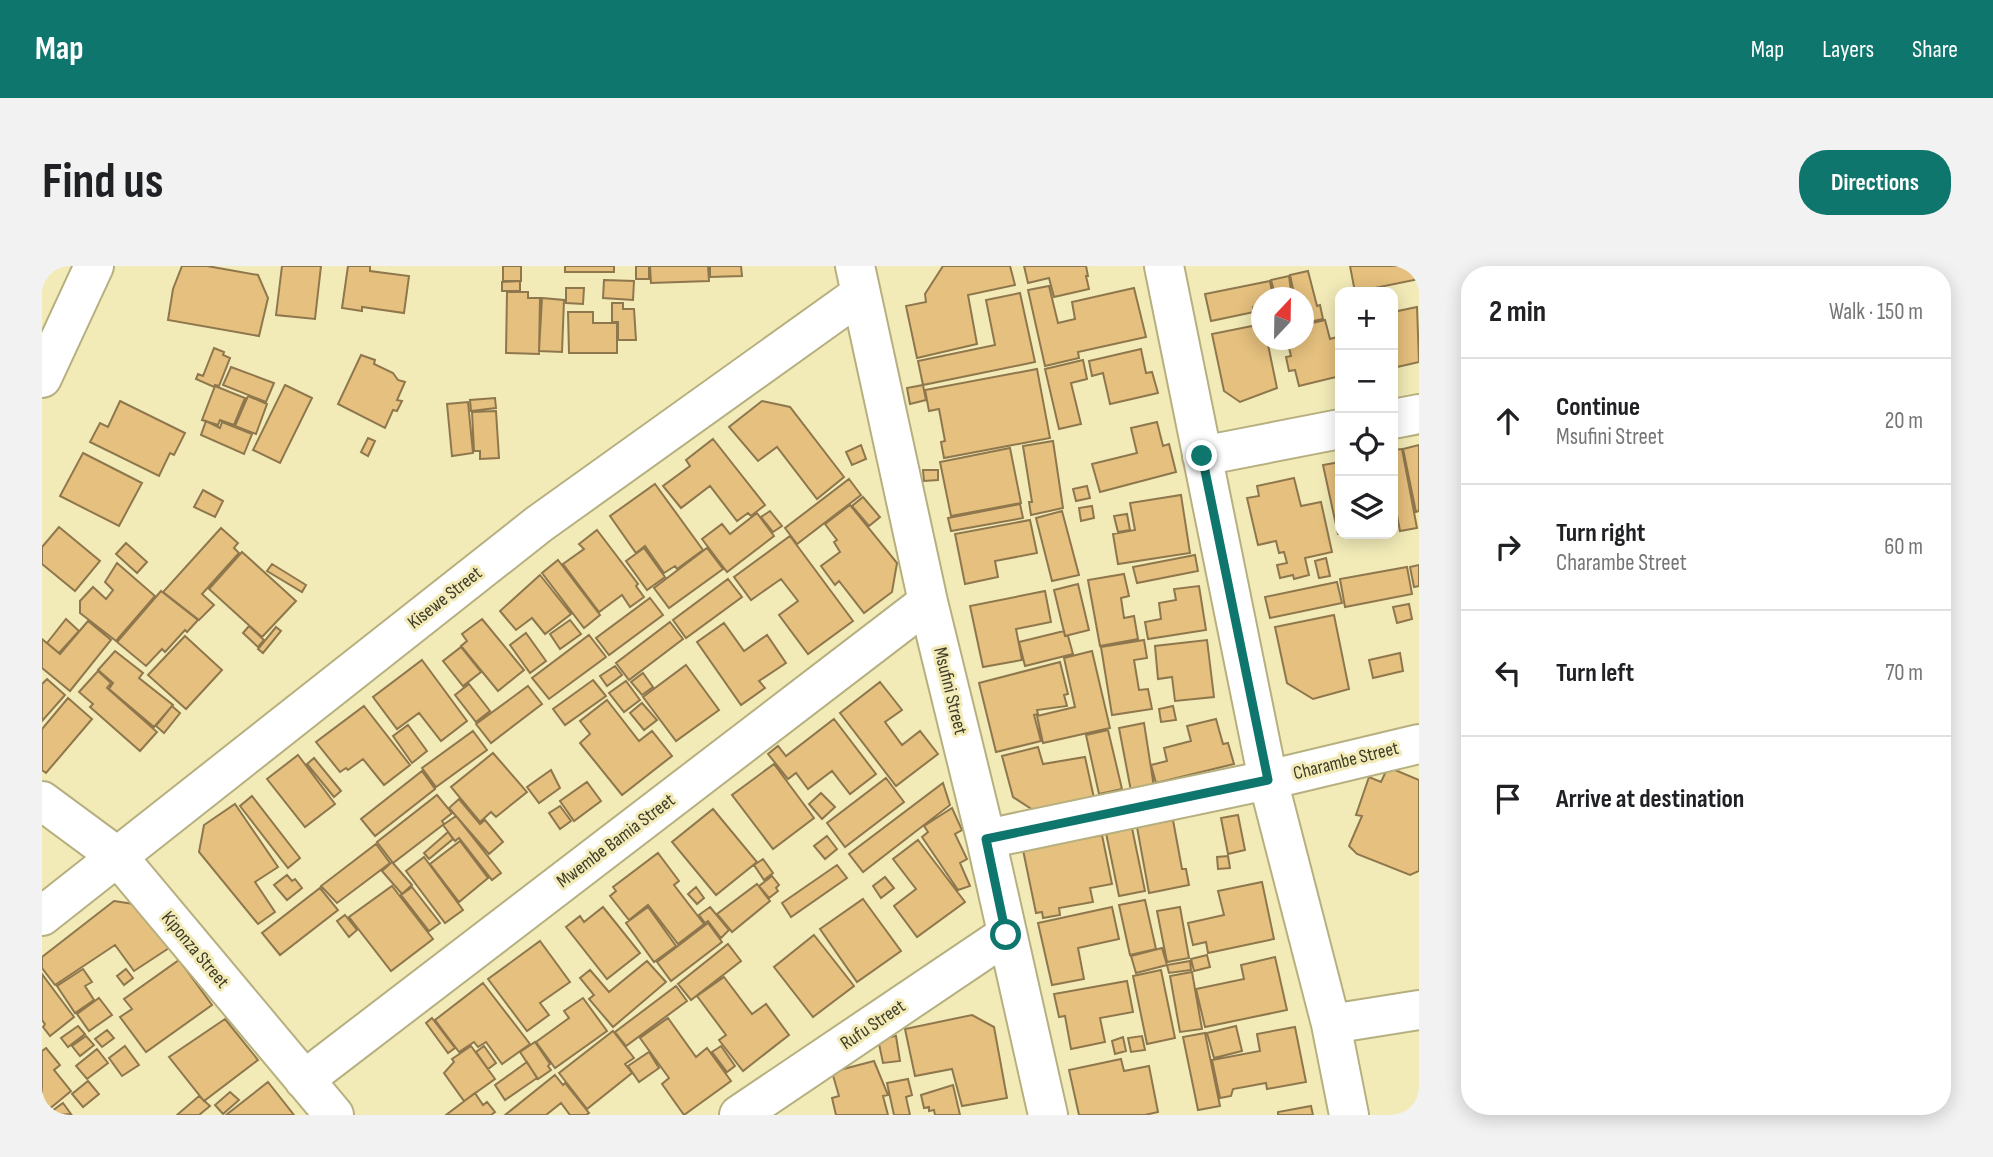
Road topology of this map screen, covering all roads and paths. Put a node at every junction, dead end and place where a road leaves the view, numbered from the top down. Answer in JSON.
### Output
{"nodes":[{"id":1,"x":94,"y":266,"type":"edge"},
{"id":2,"x":1164,"y":266,"type":"edge"},
{"id":3,"x":857,"y":280,"type":"edge"},
{"id":4,"x":42,"y":378,"type":"edge"},
{"id":5,"x":1419,"y":414,"type":"edge"},
{"id":6,"x":1398,"y":418,"type":"edge"},
{"id":7,"x":1335,"y":430,"type":"edge"},
{"id":8,"x":1202,"y":456,"type":"junction"},
{"id":9,"x":928,"y":602,"type":"junction"},
{"id":10,"x":1419,"y":744,"type":"edge"},
{"id":11,"x":1268,"y":780,"type":"junction"},
{"id":12,"x":42,"y":801,"type":"edge"},
{"id":13,"x":986,"y":839,"type":"junction"},
{"id":14,"x":118,"y":857,"type":"junction"},
{"id":15,"x":42,"y":916,"type":"edge"},
{"id":16,"x":1006,"y":935,"type":"junction"},
{"id":17,"x":1419,"y":1010,"type":"edge"},
{"id":18,"x":1331,"y":1024,"type":"junction"},
{"id":19,"x":304,"y":1080,"type":"junction"},
{"id":20,"x":742,"y":1114,"type":"edge"},
{"id":21,"x":334,"y":1115,"type":"edge"},
{"id":22,"x":1048,"y":1115,"type":"edge"},
{"id":23,"x":1349,"y":1115,"type":"edge"}],
"edges":[{"from":1,"to":4,"type":"street"},
{"from":2,"to":8,"type":"street"},
{"from":3,"to":9,"type":"street","name":"Msufini Street"},
{"from":3,"to":14,"type":"street","name":"Kisewe Street"},
{"from":5,"to":6,"type":"street"},
{"from":7,"to":8,"type":"street"},
{"from":8,"to":11,"type":"street"},
{"from":9,"to":13,"type":"street","name":"Msufini Street"},
{"from":9,"to":19,"type":"street","name":"Mwembe Bamia Street"},
{"from":10,"to":11,"type":"street","name":"Charambe Street"},
{"from":11,"to":13,"type":"street","name":"Charambe Street"},
{"from":11,"to":18,"type":"street"},
{"from":12,"to":14,"type":"street","name":"Kiponza Street"},
{"from":13,"to":16,"type":"street","name":"Msufini Street"},
{"from":14,"to":15,"type":"street","name":"Kisewe Street"},
{"from":14,"to":19,"type":"street","name":"Kiponza Street"},
{"from":16,"to":20,"type":"street","name":"Rufu Street"},
{"from":16,"to":22,"type":"street","name":"Msufini Street"},
{"from":17,"to":18,"type":"street"},
{"from":18,"to":23,"type":"street"},
{"from":19,"to":21,"type":"street","name":"Kiponza Street"}]}
